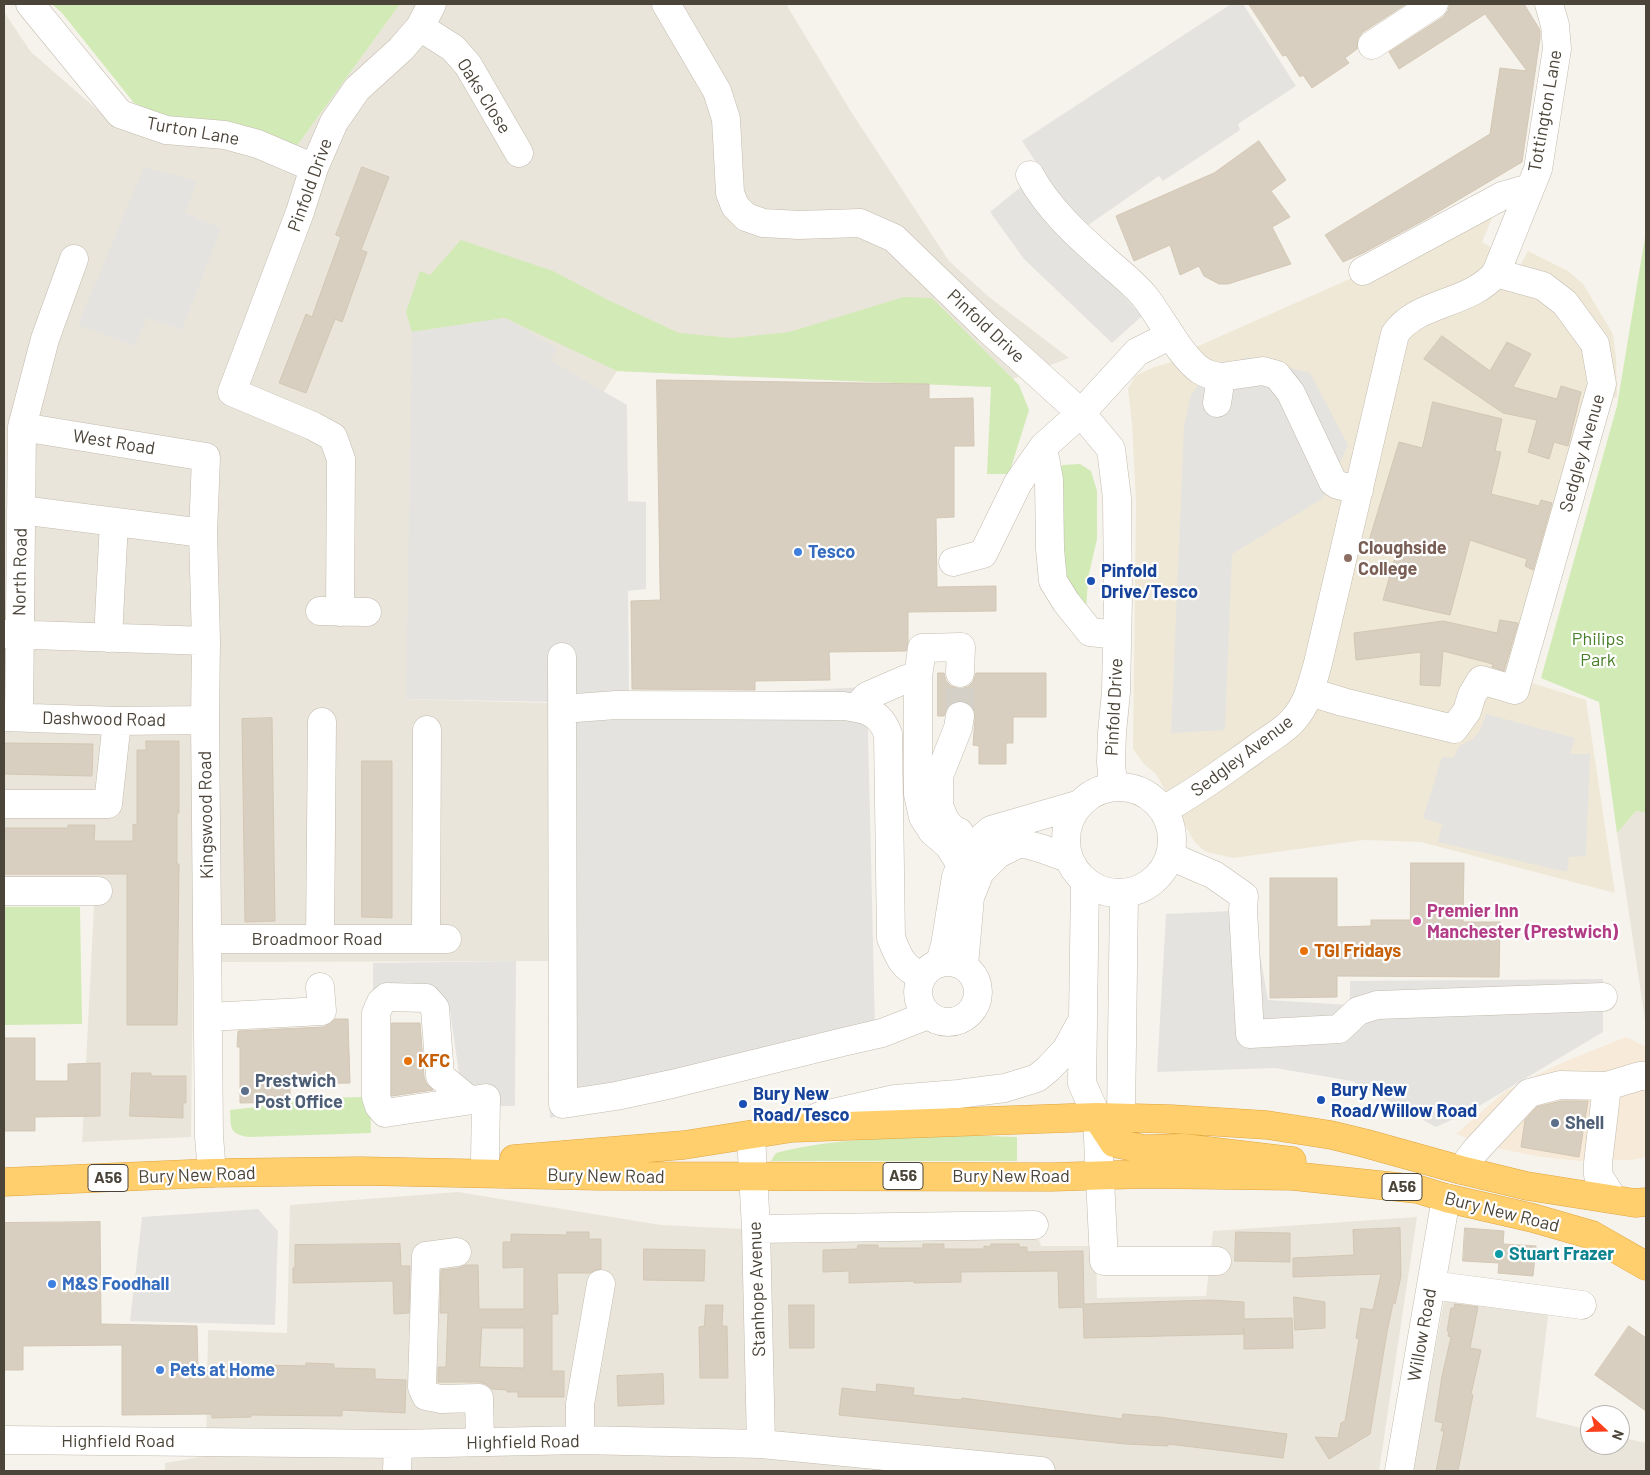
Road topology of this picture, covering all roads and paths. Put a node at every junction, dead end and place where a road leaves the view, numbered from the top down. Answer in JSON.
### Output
{"nodes":[{"id":1,"x":30,"y":4,"type":"edge"},
{"id":2,"x":666,"y":4,"type":"edge"},
{"id":3,"x":1434,"y":4,"type":"edge"},
{"id":4,"x":1549,"y":4,"type":"edge"},
{"id":5,"x":426,"y":15,"type":"edge"},
{"id":6,"x":1372,"y":45,"type":"dead end"},
{"id":7,"x":519,"y":153,"type":"dead end"},
{"id":8,"x":314,"y":168,"type":"junction"},
{"id":9,"x":1030,"y":175,"type":"dead end"},
{"id":10,"x":1530,"y":188,"type":"junction"},
{"id":11,"x":74,"y":259,"type":"dead end"},
{"id":12,"x":1363,"y":271,"type":"dead end"},
{"id":13,"x":1496,"y":273,"type":"junction"},
{"id":14,"x":1171,"y":335,"type":"junction"},
{"id":15,"x":1221,"y":377,"type":"junction"},
{"id":16,"x":1217,"y":403,"type":"dead end"},
{"id":17,"x":1082,"y":413,"type":"junction"},
{"id":18,"x":22,"y":427,"type":"junction"},
{"id":19,"x":1043,"y":447,"type":"junction"},
{"id":20,"x":206,"y":457,"type":"joint"},
{"id":21,"x":1358,"y":490,"type":"junction"},
{"id":22,"x":15,"y":500,"type":"edge"},
{"id":23,"x":114,"y":522,"type":"junction"},
{"id":24,"x":203,"y":533,"type":"junction"},
{"id":25,"x":12,"y":561,"type":"edge"},
{"id":26,"x":954,"y":562,"type":"dead end"},
{"id":27,"x":342,"y":612,"type":"dead end"},
{"id":28,"x":12,"y":634,"type":"edge"},
{"id":29,"x":1117,"y":635,"type":"junction"},
{"id":30,"x":108,"y":638,"type":"junction"},
{"id":31,"x":206,"y":641,"type":"junction"},
{"id":32,"x":562,"y":657,"type":"dead end"},
{"id":33,"x":960,"y":673,"type":"tunnel mouth"},
{"id":34,"x":918,"y":677,"type":"junction"},
{"id":35,"x":1310,"y":692,"type":"junction"},
{"id":36,"x":857,"y":707,"type":"junction"},
{"id":37,"x":562,"y":709,"type":"junction"},
{"id":38,"x":960,"y":716,"type":"tunnel mouth"},
{"id":39,"x":11,"y":717,"type":"edge"},
{"id":40,"x":205,"y":720,"type":"junction"},
{"id":41,"x":117,"y":721,"type":"junction"},
{"id":42,"x":322,"y":722,"type":"dead end"},
{"id":43,"x":427,"y":730,"type":"dead end"},
{"id":44,"x":1113,"y":786,"type":"junction"},
{"id":45,"x":4,"y":804,"type":"edge"},
{"id":46,"x":1077,"y":805,"type":"junction"},
{"id":47,"x":1163,"y":810,"type":"junction"},
{"id":48,"x":982,"y":838,"type":"junction"},
{"id":49,"x":1170,"y":856,"type":"junction"},
{"id":50,"x":1068,"y":858,"type":"junction"},
{"id":51,"x":961,"y":865,"type":"junction"},
{"id":52,"x":1085,"y":882,"type":"junction"},
{"id":53,"x":4,"y":891,"type":"edge"},
{"id":54,"x":98,"y":891,"type":"dead end"},
{"id":55,"x":1124,"y":893,"type":"junction"},
{"id":56,"x":207,"y":939,"type":"junction"},
{"id":57,"x":320,"y":939,"type":"junction"},
{"id":58,"x":942,"y":968,"type":"junction"},
{"id":59,"x":320,"y":986,"type":"dead end"},
{"id":60,"x":1603,"y":997,"type":"dead end"},
{"id":61,"x":928,"y":1015,"type":"junction"},
{"id":62,"x":208,"y":1016,"type":"junction"},
{"id":63,"x":1083,"y":1019,"type":"junction"},
{"id":64,"x":1646,"y":1076,"type":"edge"},
{"id":65,"x":1607,"y":1086,"type":"junction"},
{"id":66,"x":469,"y":1100,"type":"junction"},
{"id":67,"x":1109,"y":1118,"type":"junction"},
{"id":68,"x":792,"y":1128,"type":"junction"},
{"id":69,"x":751,"y":1134,"type":"junction"},
{"id":70,"x":1114,"y":1144,"type":"junction"},
{"id":71,"x":486,"y":1161,"type":"junction"},
{"id":72,"x":1460,"y":1170,"type":"junction"},
{"id":73,"x":360,"y":1172,"type":"junction"},
{"id":74,"x":212,"y":1173,"type":"junction"},
{"id":75,"x":1099,"y":1175,"type":"junction"},
{"id":76,"x":753,"y":1177,"type":"junction"},
{"id":77,"x":4,"y":1182,"type":"edge"},
{"id":78,"x":1406,"y":1188,"type":"junction"},
{"id":79,"x":1446,"y":1198,"type":"junction"},
{"id":80,"x":1635,"y":1200,"type":"edge"},
{"id":81,"x":1034,"y":1225,"type":"dead end"},
{"id":82,"x":756,"y":1229,"type":"junction"},
{"id":83,"x":457,"y":1252,"type":"dead end"},
{"id":84,"x":1217,"y":1261,"type":"dead end"},
{"id":85,"x":1646,"y":1266,"type":"edge"},
{"id":86,"x":601,"y":1284,"type":"dead end"},
{"id":87,"x":1431,"y":1285,"type":"junction"},
{"id":88,"x":1582,"y":1305,"type":"dead end"},
{"id":89,"x":4,"y":1440,"type":"edge"},
{"id":90,"x":580,"y":1440,"type":"junction"},
{"id":91,"x":480,"y":1442,"type":"junction"},
{"id":92,"x":398,"y":1444,"type":"junction"},
{"id":93,"x":761,"y":1444,"type":"junction"},
{"id":94,"x":828,"y":1461,"type":"edge"},
{"id":95,"x":397,"y":1471,"type":"edge"},
{"id":96,"x":1041,"y":1471,"type":"edge"},
{"id":97,"x":1399,"y":1471,"type":"edge"}],
"edges":[{"from":1,"to":8,"type":"street","name":"Turton Lane"},
{"from":2,"to":17,"type":"street","name":"Pinfold Drive"},
{"from":3,"to":6,"type":"street"},
{"from":4,"to":10,"type":"street","name":"Tottington Lane"},
{"from":5,"to":7,"type":"street","name":"Oaks Close"},
{"from":5,"to":8,"type":"street","name":"Pinfold Drive"},
{"from":8,"to":27,"type":"street","name":"Pinfold Drive"},
{"from":9,"to":14,"type":"street"},
{"from":10,"to":12,"type":"street"},
{"from":10,"to":13,"type":"street","name":"Tottington Lane"},
{"from":11,"to":18,"type":"street","name":"North Road"},
{"from":13,"to":21,"type":"street","name":"Sedgley Avenue"},
{"from":13,"to":35,"type":"street","name":"Sedgley Avenue"},
{"from":14,"to":15,"type":"street"},
{"from":14,"to":17,"type":"street"},
{"from":15,"to":16,"type":"street"},
{"from":15,"to":21,"type":"street"},
{"from":17,"to":19,"type":"street"},
{"from":17,"to":29,"type":"street","name":"Pinfold Drive"},
{"from":18,"to":20,"type":"street","name":"West Road"},
{"from":18,"to":22,"type":"street","name":"North Road"},
{"from":19,"to":26,"type":"street"},
{"from":19,"to":29,"type":"street"},
{"from":20,"to":24,"type":"street","name":"Kingswood Road"},
{"from":21,"to":35,"type":"street","name":"Sedgley Avenue"},
{"from":22,"to":23,"type":"street"},
{"from":22,"to":25,"type":"street","name":"North Road"},
{"from":23,"to":24,"type":"street"},
{"from":23,"to":30,"type":"street"},
{"from":24,"to":31,"type":"street","name":"Kingswood Road"},
{"from":25,"to":28,"type":"street","name":"North Road"},
{"from":28,"to":30,"type":"street"},
{"from":28,"to":39,"type":"street","name":"North Road"},
{"from":29,"to":44,"type":"street","name":"Pinfold Drive"},
{"from":30,"to":31,"type":"street"},
{"from":31,"to":40,"type":"street","name":"Kingswood Road"},
{"from":32,"to":37,"type":"street"},
{"from":33,"to":34,"type":"street"},
{"from":34,"to":36,"type":"street"},
{"from":34,"to":51,"type":"street"},
{"from":35,"to":47,"type":"street","name":"Sedgley Avenue"},
{"from":36,"to":37,"type":"street"},
{"from":36,"to":58,"type":"street"},
{"from":37,"to":61,"type":"street"},
{"from":38,"to":48,"type":"street"},
{"from":39,"to":41,"type":"street","name":"Dashwood Road"},
{"from":40,"to":41,"type":"street","name":"Dashwood Road"},
{"from":40,"to":56,"type":"street","name":"Kingswood Road"},
{"from":41,"to":45,"type":"street"},
{"from":42,"to":57,"type":"street"},
{"from":43,"to":57,"type":"street","name":"Broadmoor Road"},
{"from":44,"to":46,"type":"street"},
{"from":44,"to":47,"type":"street"},
{"from":46,"to":48,"type":"street"},
{"from":46,"to":50,"type":"street"},
{"from":47,"to":49,"type":"street"},
{"from":48,"to":51,"type":"street"},
{"from":49,"to":55,"type":"street"},
{"from":49,"to":60,"type":"street"},
{"from":50,"to":52,"type":"street"},
{"from":50,"to":58,"type":"street"},
{"from":51,"to":58,"type":"street"},
{"from":52,"to":55,"type":"street"},
{"from":52,"to":63,"type":"street"},
{"from":53,"to":54,"type":"street"},
{"from":55,"to":67,"type":"street"},
{"from":56,"to":57,"type":"street","name":"Broadmoor Road"},
{"from":56,"to":62,"type":"street","name":"Kingswood Road"},
{"from":58,"to":61,"type":"street"},
{"from":58,"to":61,"type":"street"},
{"from":59,"to":62,"type":"street"},
{"from":62,"to":74,"type":"street","name":"Kingswood Road"},
{"from":63,"to":67,"type":"street"},
{"from":63,"to":68,"type":"street"},
{"from":64,"to":65,"type":"street"},
{"from":65,"to":72,"type":"street"},
{"from":65,"to":80,"type":"street"},
{"from":66,"to":66,"type":"street"},
{"from":66,"to":71,"type":"street"},
{"from":67,"to":68,"type":"highway","name":"Bury New Road","number":"A56"},
{"from":67,"to":70,"type":"highway"},
{"from":67,"to":72,"type":"highway","name":"Bury New Road","number":"A56"},
{"from":67,"to":75,"type":"street"},
{"from":68,"to":69,"type":"highway","name":"Bury New Road","number":"A56"},
{"from":69,"to":71,"type":"highway","name":"Bury New Road","number":"A56"},
{"from":69,"to":76,"type":"street","name":"Stanhope Avenue"},
{"from":70,"to":75,"type":"highway"},
{"from":70,"to":78,"type":"highway"},
{"from":71,"to":73,"type":"highway","name":"Bury New Road","number":"A56"},
{"from":72,"to":80,"type":"highway","name":"Bury New Road","number":"A56"},
{"from":73,"to":74,"type":"highway","name":"Bury New Road","number":"A56"},
{"from":73,"to":76,"type":"highway","name":"Bury New Road","number":"A56"},
{"from":74,"to":77,"type":"highway","name":"Bury New Road","number":"A56"},
{"from":75,"to":76,"type":"highway","name":"Bury New Road","number":"A56"},
{"from":75,"to":78,"type":"highway","name":"Bury New Road","number":"A56"},
{"from":75,"to":84,"type":"street"},
{"from":76,"to":82,"type":"street","name":"Stanhope Avenue"},
{"from":78,"to":79,"type":"highway","name":"Bury New Road","number":"A56"},
{"from":79,"to":85,"type":"highway","name":"Bury New Road","number":"A56"},
{"from":79,"to":87,"type":"street","name":"Willow Road"},
{"from":81,"to":82,"type":"street"},
{"from":82,"to":93,"type":"street","name":"Stanhope Avenue"},
{"from":83,"to":91,"type":"street"},
{"from":86,"to":90,"type":"street"},
{"from":87,"to":88,"type":"street"},
{"from":87,"to":97,"type":"street","name":"Willow Road"},
{"from":89,"to":92,"type":"street","name":"Highfield Road"},
{"from":90,"to":91,"type":"street","name":"Highfield Road"},
{"from":90,"to":93,"type":"street","name":"Highfield Road"},
{"from":91,"to":92,"type":"street","name":"Highfield Road"},
{"from":92,"to":95,"type":"street"},
{"from":93,"to":94,"type":"street","name":"Highfield Road"},
{"from":94,"to":96,"type":"street","name":"Highfield Road"}]}
